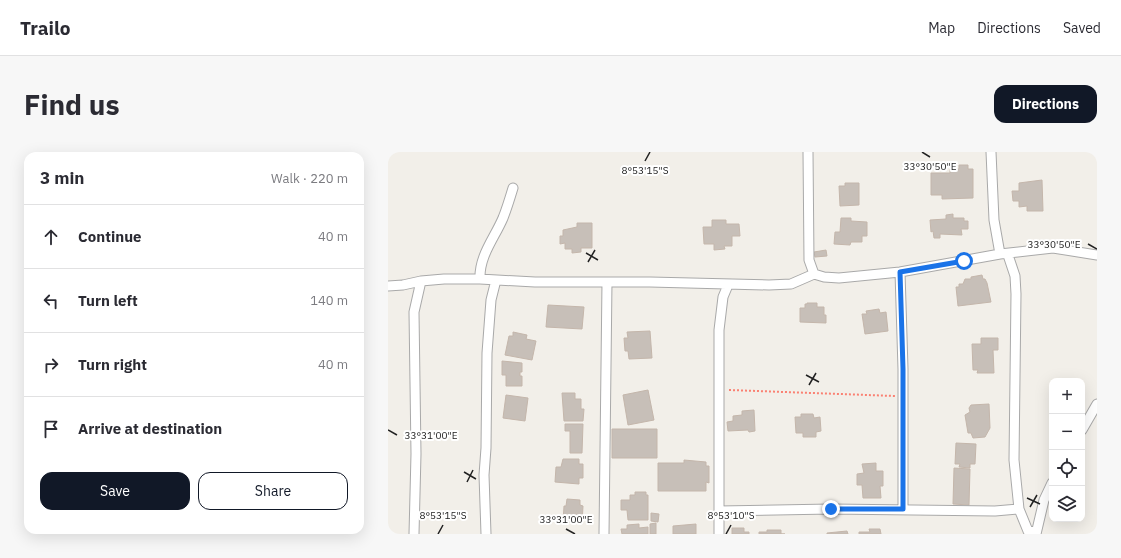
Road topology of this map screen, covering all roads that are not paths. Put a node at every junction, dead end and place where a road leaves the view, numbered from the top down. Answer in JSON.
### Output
{"nodes":[{"id":1,"x":808,"y":152,"type":"edge"},
{"id":2,"x":992,"y":152,"type":"edge"},
{"id":3,"x":513,"y":188,"type":"dead end"},
{"id":4,"x":1004,"y":254,"type":"junction"},
{"id":5,"x":1097,"y":255,"type":"edge"},
{"id":6,"x":900,"y":272,"type":"junction"},
{"id":7,"x":814,"y":274,"type":"junction"},
{"id":8,"x":480,"y":279,"type":"junction"},
{"id":9,"x":496,"y":280,"type":"junction"},
{"id":10,"x":421,"y":281,"type":"junction"},
{"id":11,"x":607,"y":282,"type":"junction"},
{"id":12,"x":728,"y":285,"type":"junction"},
{"id":13,"x":388,"y":286,"type":"edge"},
{"id":14,"x":1097,"y":404,"type":"edge"},
{"id":15,"x":1085,"y":425,"type":"edge"},
{"id":16,"x":1051,"y":486,"type":"edge"},
{"id":17,"x":903,"y":509,"type":"junction"},
{"id":18,"x":1019,"y":509,"type":"junction"},
{"id":19,"x":720,"y":511,"type":"junction"},
{"id":20,"x":1036,"y":533,"type":"edge"},
{"id":21,"x":414,"y":534,"type":"edge"},
{"id":22,"x":486,"y":534,"type":"edge"},
{"id":23,"x":604,"y":534,"type":"edge"},
{"id":24,"x":719,"y":534,"type":"edge"}],
"edges":[{"from":1,"to":7,"type":"street"},
{"from":2,"to":4,"type":"street"},
{"from":3,"to":8,"type":"street"},
{"from":4,"to":5,"type":"street"},
{"from":4,"to":6,"type":"street"},
{"from":4,"to":18,"type":"street"},
{"from":6,"to":7,"type":"street"},
{"from":6,"to":17,"type":"street"},
{"from":7,"to":12,"type":"street"},
{"from":8,"to":9,"type":"street"},
{"from":8,"to":10,"type":"street"},
{"from":9,"to":11,"type":"street"},
{"from":9,"to":22,"type":"street"},
{"from":10,"to":13,"type":"street"},
{"from":10,"to":21,"type":"street"},
{"from":11,"to":12,"type":"street"},
{"from":11,"to":23,"type":"street"},
{"from":12,"to":19,"type":"street"},
{"from":14,"to":15,"type":"street"},
{"from":16,"to":20,"type":"street"},
{"from":17,"to":18,"type":"street"},
{"from":17,"to":19,"type":"street"},
{"from":18,"to":20,"type":"street"},
{"from":19,"to":24,"type":"street"}]}
